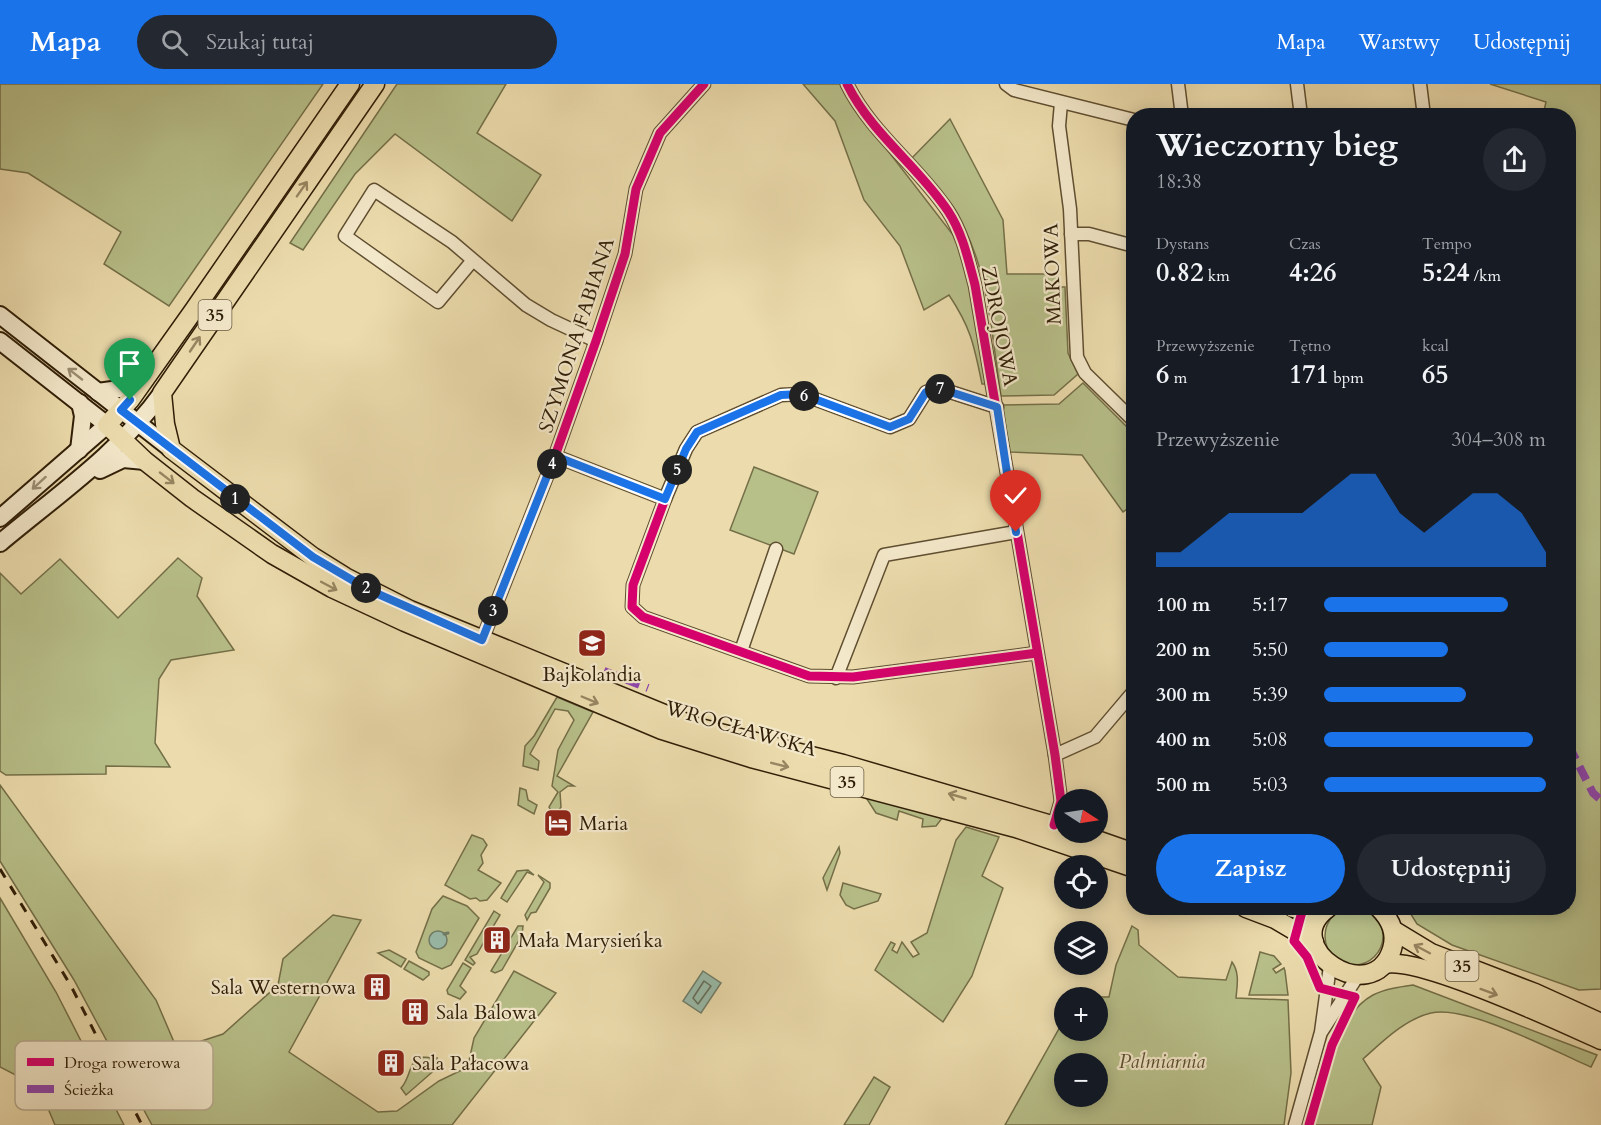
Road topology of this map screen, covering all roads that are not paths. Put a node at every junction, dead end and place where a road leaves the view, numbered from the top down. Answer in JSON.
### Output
{"nodes":[{"id":1,"x":350,"y":84,"type":"edge"},
{"id":2,"x":375,"y":84,"type":"edge"},
{"id":3,"x":704,"y":84,"type":"edge"},
{"id":4,"x":847,"y":84,"type":"edge"},
{"id":5,"x":1178,"y":84,"type":"edge"},
{"id":6,"x":1297,"y":84,"type":"edge"},
{"id":7,"x":1420,"y":84,"type":"edge"},
{"id":8,"x":1010,"y":87,"type":"edge"},
{"id":9,"x":1062,"y":103,"type":"junction"},
{"id":10,"x":1181,"y":108,"type":"edge"},
{"id":11,"x":1300,"y":108,"type":"edge"},
{"id":12,"x":1423,"y":108,"type":"edge"},
{"id":13,"x":1126,"y":118,"type":"edge"},
{"id":14,"x":252,"y":225,"type":"junction"},
{"id":15,"x":1071,"y":234,"type":"junction"},
{"id":16,"x":269,"y":237,"type":"junction"},
{"id":17,"x":1126,"y":244,"type":"edge"},
{"id":18,"x":473,"y":260,"type":"junction"},
{"id":19,"x":0,"y":315,"type":"edge"},
{"id":20,"x":0,"y":341,"type":"edge"},
{"id":21,"x":596,"y":341,"type":"junction"},
{"id":22,"x":156,"y":364,"type":"junction"},
{"id":23,"x":98,"y":392,"type":"junction"},
{"id":24,"x":162,"y":393,"type":"junction"},
{"id":25,"x":80,"y":403,"type":"junction"},
{"id":26,"x":997,"y":407,"type":"junction"},
{"id":27,"x":121,"y":410,"type":"junction"},
{"id":28,"x":1126,"y":413,"type":"edge"},
{"id":29,"x":138,"y":423,"type":"junction"},
{"id":30,"x":107,"y":425,"type":"junction"},
{"id":31,"x":123,"y":439,"type":"junction"},
{"id":32,"x":171,"y":449,"type":"junction"},
{"id":33,"x":79,"y":450,"type":"junction"},
{"id":34,"x":555,"y":456,"type":"junction"},
{"id":35,"x":144,"y":461,"type":"junction"},
{"id":36,"x":77,"y":480,"type":"junction"},
{"id":37,"x":665,"y":499,"type":"junction"},
{"id":38,"x":0,"y":518,"type":"edge"},
{"id":39,"x":1016,"y":532,"type":"junction"},
{"id":40,"x":0,"y":543,"type":"edge"},
{"id":41,"x":776,"y":549,"type":"dead end"},
{"id":42,"x":482,"y":640,"type":"junction"},
{"id":43,"x":741,"y":651,"type":"junction"},
{"id":44,"x":1037,"y":653,"type":"junction"},
{"id":45,"x":836,"y":678,"type":"junction"},
{"id":46,"x":1126,"y":701,"type":"edge"},
{"id":47,"x":1054,"y":755,"type":"junction"},
{"id":48,"x":1059,"y":789,"type":"edge"},
{"id":49,"x":1054,"y":825,"type":"edge"},
{"id":50,"x":1104,"y":843,"type":"edge"},
{"id":51,"x":1126,"y":851,"type":"edge"},
{"id":52,"x":1126,"y":865,"type":"edge"},
{"id":53,"x":1264,"y":915,"type":"edge"},
{"id":54,"x":1321,"y":915,"type":"edge"},
{"id":55,"x":1383,"y":915,"type":"edge"},
{"id":56,"x":1393,"y":930,"type":"junction"},
{"id":57,"x":1314,"y":942,"type":"junction"},
{"id":58,"x":1384,"y":964,"type":"junction"},
{"id":59,"x":1330,"y":966,"type":"junction"},
{"id":60,"x":1359,"y":974,"type":"junction"},
{"id":61,"x":1531,"y":1008,"type":"junction"},
{"id":62,"x":1597,"y":1018,"type":"edge"},
{"id":63,"x":1321,"y":1032,"type":"junction"},
{"id":64,"x":1601,"y":1040,"type":"edge"},
{"id":65,"x":1295,"y":1125,"type":"edge"}],
"edges":[{"from":1,"to":14,"type":"main road","number":"35"},
{"from":16,"to":2,"type":"main road","number":"35","one_way":true},
{"from":3,"to":21,"type":"street","name":"SZYMONA FABIANA"},
{"from":4,"to":26,"type":"street","name":"ZDROJOWA"},
{"from":5,"to":10,"type":"street"},
{"from":6,"to":11,"type":"street"},
{"from":7,"to":12,"type":"street"},
{"from":8,"to":9,"type":"street"},
{"from":9,"to":13,"type":"street"},
{"from":9,"to":15,"type":"street","name":"MAKOWA"},
{"from":14,"to":16,"type":"main road"},
{"from":14,"to":22,"type":"main road","number":"35"},
{"from":15,"to":17,"type":"street"},
{"from":15,"to":28,"type":"street","name":"MAKOWA"},
{"from":24,"to":16,"type":"main road","number":"35","one_way":true},
{"from":18,"to":18,"type":"street"},
{"from":18,"to":21,"type":"street"},
{"from":23,"to":19,"type":"main road","name":"WROCŁAWSKA","one_way":true},
{"from":20,"to":25,"type":"main road","name":"WROCŁAWSKA"},
{"from":21,"to":34,"type":"street","name":"SZYMONA FABIANA"},
{"from":22,"to":23,"type":"main road"},
{"from":22,"to":27,"type":"main road","number":"35"},
{"from":23,"to":27,"type":"main road","name":"WROCŁAWSKA"},
{"from":24,"to":29,"type":"main road","number":"35"},
{"from":24,"to":32,"type":"main road"},
{"from":25,"to":30,"type":"main road","name":"WROCŁAWSKA"},
{"from":25,"to":33,"type":"main road"},
{"from":26,"to":37,"type":"street"},
{"from":26,"to":39,"type":"street","name":"ZDROJOWA"},
{"from":27,"to":29,"type":"main road","name":"WROCŁAWSKA"},
{"from":27,"to":30,"type":"main road","number":"35"},
{"from":29,"to":31,"type":"main road"},
{"from":29,"to":32,"type":"main road","name":"WROCŁAWSKA","number":"35"},
{"from":30,"to":31,"type":"main road","name":"WROCŁAWSKA","number":"35"},
{"from":30,"to":33,"type":"main road"},
{"from":31,"to":35,"type":"main road","name":"WROCŁAWSKA","number":"35"},
{"from":31,"to":36,"type":"main road"},
{"from":32,"to":42,"type":"main road","name":"WROCŁAWSKA","number":"35"},
{"from":33,"to":38,"type":"main road","one_way":true},
{"from":34,"to":37,"type":"street"},
{"from":34,"to":42,"type":"street","name":"SZYMONA FABIANA"},
{"from":35,"to":36,"type":"main road"},
{"from":35,"to":52,"type":"main road","name":"WROCŁAWSKA","number":"35","one_way":true},
{"from":36,"to":40,"type":"main road"},
{"from":37,"to":43,"type":"street"},
{"from":39,"to":44,"type":"street","name":"ZDROJOWA"},
{"from":39,"to":45,"type":"street"},
{"from":41,"to":43,"type":"street"},
{"from":49,"to":42,"type":"main road","name":"WROCŁAWSKA","number":"35","one_way":true},
{"from":43,"to":45,"type":"street"},
{"from":44,"to":45,"type":"street"},
{"from":44,"to":47,"type":"street","name":"ZDROJOWA"},
{"from":46,"to":47,"type":"street"},
{"from":47,"to":48,"type":"street","name":"ZDROJOWA"},
{"from":50,"to":51,"type":"main road"},
{"from":53,"to":57,"type":"main road"},
{"from":54,"to":57,"type":"main road"},
{"from":55,"to":56,"type":"main road","number":"35"},
{"from":56,"to":58,"type":"main road"},
{"from":62,"to":56,"type":"main road","number":"35","one_way":true},
{"from":57,"to":59,"type":"main road"},
{"from":58,"to":60,"type":"main road","number":"35"},
{"from":58,"to":61,"type":"main road","number":"35","one_way":true},
{"from":59,"to":60,"type":"main road"},
{"from":59,"to":63,"type":"street"},
{"from":60,"to":63,"type":"street"},
{"from":61,"to":62,"type":"street"},
{"from":61,"to":64,"type":"main road","number":"35"},
{"from":63,"to":65,"type":"street"}]}
